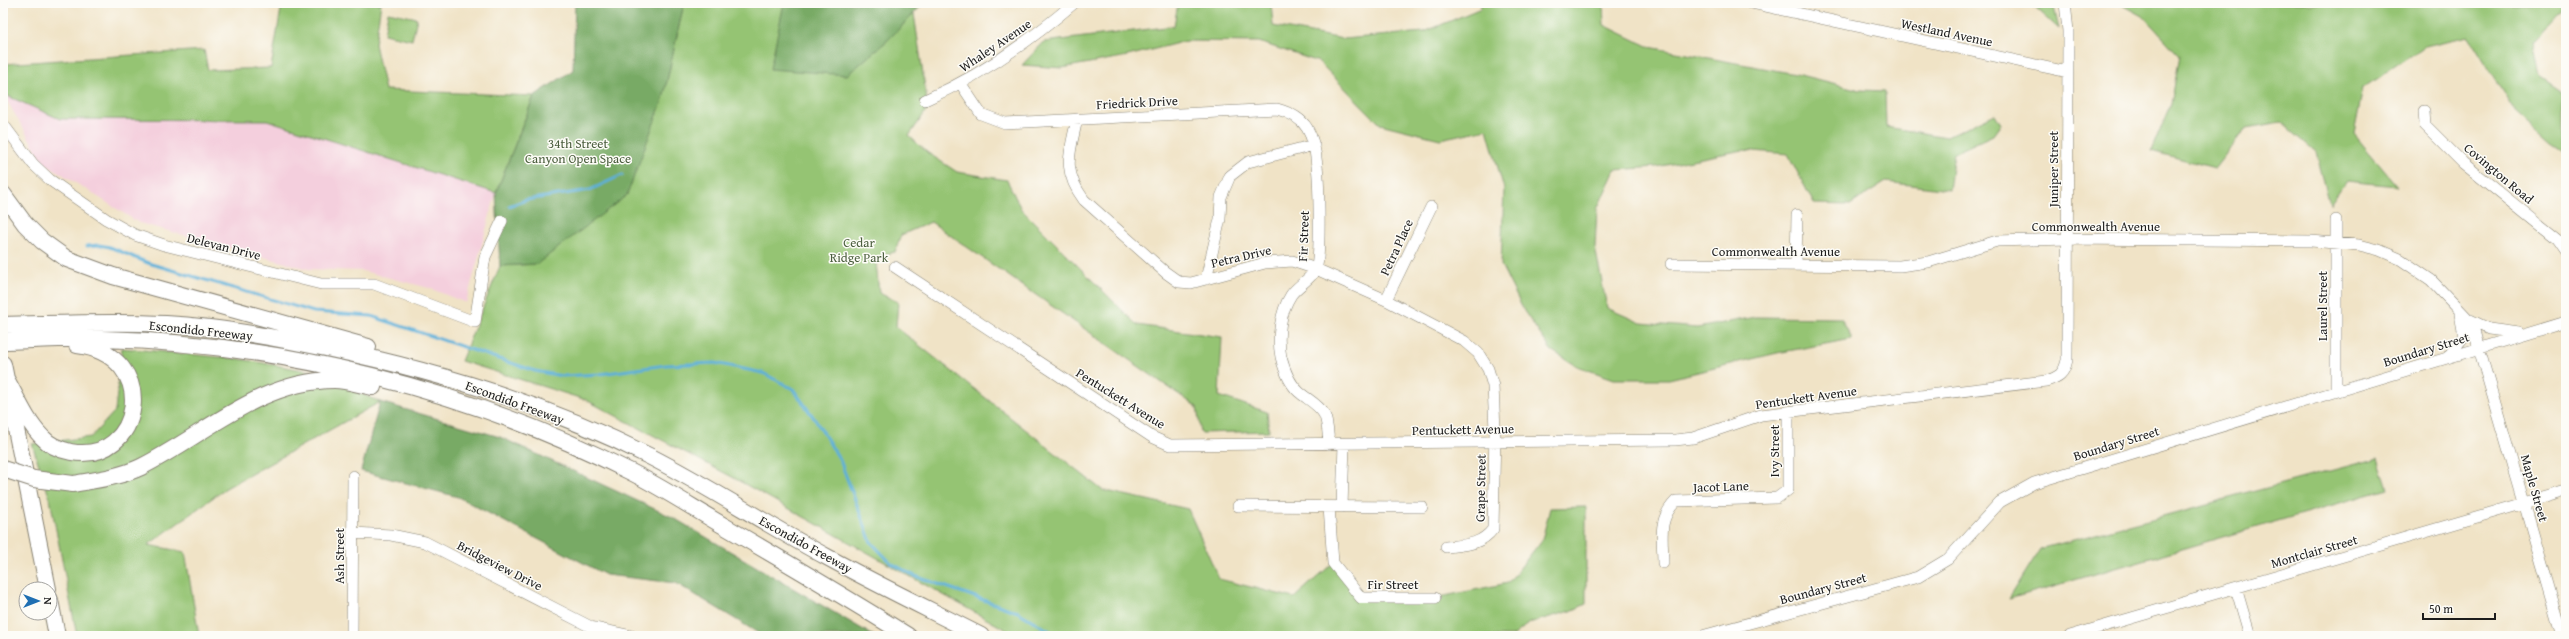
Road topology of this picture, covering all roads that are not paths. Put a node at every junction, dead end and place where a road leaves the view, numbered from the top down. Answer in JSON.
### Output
{"nodes":[{"id":1,"x":1074,"y":3,"type":"edge"},
{"id":2,"x":1751,"y":3,"type":"edge"},
{"id":3,"x":2065,"y":3,"type":"edge"},
{"id":4,"x":2068,"y":72,"type":"junction"},
{"id":5,"x":961,"y":84,"type":"junction"},
{"id":6,"x":925,"y":100,"type":"dead end"},
{"id":7,"x":2424,"y":111,"type":"dead end"},
{"id":8,"x":1077,"y":119,"type":"junction"},
{"id":9,"x":3,"y":124,"type":"edge"},
{"id":10,"x":1314,"y":145,"type":"junction"},
{"id":11,"x":3,"y":194,"type":"edge"},
{"id":12,"x":1430,"y":207,"type":"dead end"},
{"id":13,"x":1797,"y":215,"type":"dead end"},
{"id":14,"x":2336,"y":220,"type":"dead end"},
{"id":15,"x":502,"y":221,"type":"dead end"},
{"id":16,"x":2066,"y":239,"type":"junction"},
{"id":17,"x":2336,"y":243,"type":"junction"},
{"id":18,"x":2566,"y":252,"type":"edge"},
{"id":19,"x":1671,"y":264,"type":"dead end"},
{"id":20,"x":1796,"y":265,"type":"junction"},
{"id":21,"x":895,"y":267,"type":"dead end"},
{"id":22,"x":1316,"y":269,"type":"junction"},
{"id":23,"x":1206,"y":279,"type":"junction"},
{"id":24,"x":1386,"y":300,"type":"junction"},
{"id":25,"x":2457,"y":306,"type":"junction"},
{"id":26,"x":2468,"y":319,"type":"junction"},
{"id":27,"x":2566,"y":322,"type":"edge"},
{"id":28,"x":3,"y":325,"type":"edge"},
{"id":29,"x":2527,"y":333,"type":"junction"},
{"id":30,"x":3,"y":341,"type":"edge"},
{"id":31,"x":32,"y":341,"type":"junction"},
{"id":32,"x":2480,"y":347,"type":"junction"},
{"id":33,"x":2448,"y":357,"type":"junction"},
{"id":34,"x":2067,"y":360,"type":"joint"},
{"id":35,"x":4,"y":369,"type":"edge"},
{"id":36,"x":481,"y":388,"type":"junction"},
{"id":37,"x":2336,"y":391,"type":"junction"},
{"id":38,"x":479,"y":409,"type":"junction"},
{"id":39,"x":1788,"y":412,"type":"junction"},
{"id":40,"x":1495,"y":443,"type":"junction"},
{"id":41,"x":1329,"y":444,"type":"junction"},
{"id":42,"x":1344,"y":444,"type":"junction"},
{"id":43,"x":3,"y":469,"type":"edge"},
{"id":44,"x":353,"y":476,"type":"dead end"},
{"id":45,"x":1788,"y":490,"type":"joint"},
{"id":46,"x":2566,"y":491,"type":"edge"},
{"id":47,"x":2525,"y":504,"type":"junction"},
{"id":48,"x":1238,"y":506,"type":"dead end"},
{"id":49,"x":1329,"y":507,"type":"junction"},
{"id":50,"x":1342,"y":507,"type":"junction"},
{"id":51,"x":1422,"y":507,"type":"dead end"},
{"id":52,"x":353,"y":533,"type":"junction"},
{"id":53,"x":1446,"y":547,"type":"dead end"},
{"id":54,"x":1663,"y":563,"type":"dead end"},
{"id":55,"x":46,"y":581,"type":"edge"},
{"id":56,"x":2236,"y":588,"type":"junction"},
{"id":57,"x":1435,"y":598,"type":"dead end"},
{"id":58,"x":54,"y":621,"type":"edge"},
{"id":59,"x":57,"y":636,"type":"edge"},
{"id":60,"x":352,"y":636,"type":"edge"},
{"id":61,"x":632,"y":636,"type":"edge"},
{"id":62,"x":908,"y":636,"type":"edge"},
{"id":63,"x":981,"y":636,"type":"edge"},
{"id":64,"x":1702,"y":636,"type":"edge"},
{"id":65,"x":2070,"y":636,"type":"edge"},
{"id":66,"x":2250,"y":636,"type":"edge"},
{"id":67,"x":2564,"y":636,"type":"edge"}],
"edges":[{"from":1,"to":5,"type":"street","name":"Whaley Avenue"},
{"from":2,"to":4,"type":"street","name":"Westland Avenue"},
{"from":3,"to":4,"type":"street","name":"Juniper Street"},
{"from":4,"to":16,"type":"street","name":"Juniper Street"},
{"from":5,"to":6,"type":"street","name":"Whaley Avenue"},
{"from":5,"to":8,"type":"street","name":"Friedrick Drive"},
{"from":7,"to":18,"type":"street","name":"Covington Road"},
{"from":8,"to":10,"type":"street","name":"Friedrick Drive"},
{"from":8,"to":23,"type":"street","name":"Petra Drive"},
{"from":9,"to":15,"type":"street","name":"Delevan Drive"},
{"from":10,"to":22,"type":"street","name":"Fir Street"},
{"from":10,"to":23,"type":"street"},
{"from":11,"to":36,"type":"highway"},
{"from":12,"to":24,"type":"street","name":"Petra Place"},
{"from":13,"to":20,"type":"street"},
{"from":14,"to":17,"type":"street","name":"Laurel Street"},
{"from":16,"to":17,"type":"street","name":"Commonwealth Avenue"},
{"from":16,"to":20,"type":"street","name":"Commonwealth Avenue"},
{"from":16,"to":34,"type":"street","name":"Juniper Street"},
{"from":17,"to":25,"type":"street","name":"Commonwealth Avenue"},
{"from":17,"to":37,"type":"street","name":"Laurel Street"},
{"from":19,"to":20,"type":"street","name":"Commonwealth Avenue"},
{"from":21,"to":41,"type":"street","name":"Pentuckett Avenue"},
{"from":22,"to":23,"type":"street","name":"Petra Drive"},
{"from":22,"to":24,"type":"street","name":"Petra Drive"},
{"from":22,"to":41,"type":"street","name":"Fir Street"},
{"from":24,"to":40,"type":"street","name":"Petra Drive"},
{"from":25,"to":26,"type":"street","name":"Commonwealth Avenue"},
{"from":25,"to":33,"type":"street"},
{"from":26,"to":29,"type":"street"},
{"from":26,"to":32,"type":"street","name":"Commonwealth Avenue"},
{"from":27,"to":29,"type":"street","name":"Boundary Street"},
{"from":28,"to":36,"type":"highway","name":"Escondido Freeway"},
{"from":29,"to":32,"type":"street","name":"Boundary Street"},
{"from":30,"to":31,"type":"highway","name":"Escondido Freeway"},
{"from":31,"to":35,"type":"highway"},
{"from":31,"to":38,"type":"highway","name":"Escondido Freeway"},
{"from":32,"to":33,"type":"street","name":"Boundary Street"},
{"from":32,"to":47,"type":"street","name":"Maple Street"},
{"from":33,"to":37,"type":"street","name":"Boundary Street"},
{"from":34,"to":39,"type":"street","name":"Pentuckett Avenue"},
{"from":35,"to":55,"type":"highway"},
{"from":36,"to":63,"type":"highway","name":"Escondido Freeway"},
{"from":37,"to":64,"type":"street","name":"Boundary Street"},
{"from":38,"to":43,"type":"highway","bridge":true},
{"from":38,"to":62,"type":"highway","name":"Escondido Freeway"},
{"from":39,"to":40,"type":"street","name":"Pentuckett Avenue"},
{"from":39,"to":45,"type":"street","name":"Ivy Street"},
{"from":40,"to":42,"type":"street","name":"Pentuckett Avenue"},
{"from":40,"to":53,"type":"street","name":"Grape Street"},
{"from":41,"to":42,"type":"street","name":"Pentuckett Avenue"},
{"from":42,"to":50,"type":"street"},
{"from":44,"to":52,"type":"street","name":"Ash Street"},
{"from":45,"to":54,"type":"street","name":"Jacot Lane"},
{"from":46,"to":47,"type":"street","name":"Montclair Street"},
{"from":47,"to":56,"type":"street","name":"Montclair Street"},
{"from":47,"to":67,"type":"street","name":"Maple Street"},
{"from":48,"to":49,"type":"street"},
{"from":49,"to":50,"type":"street"},
{"from":49,"to":57,"type":"street","name":"Fir Street"},
{"from":50,"to":51,"type":"street"},
{"from":52,"to":60,"type":"street","name":"Ash Street"},
{"from":52,"to":61,"type":"street","name":"Bridgeview Drive"},
{"from":56,"to":65,"type":"street","name":"Montclair Street"},
{"from":56,"to":66,"type":"street"},
{"from":58,"to":59,"type":"highway"}]}
